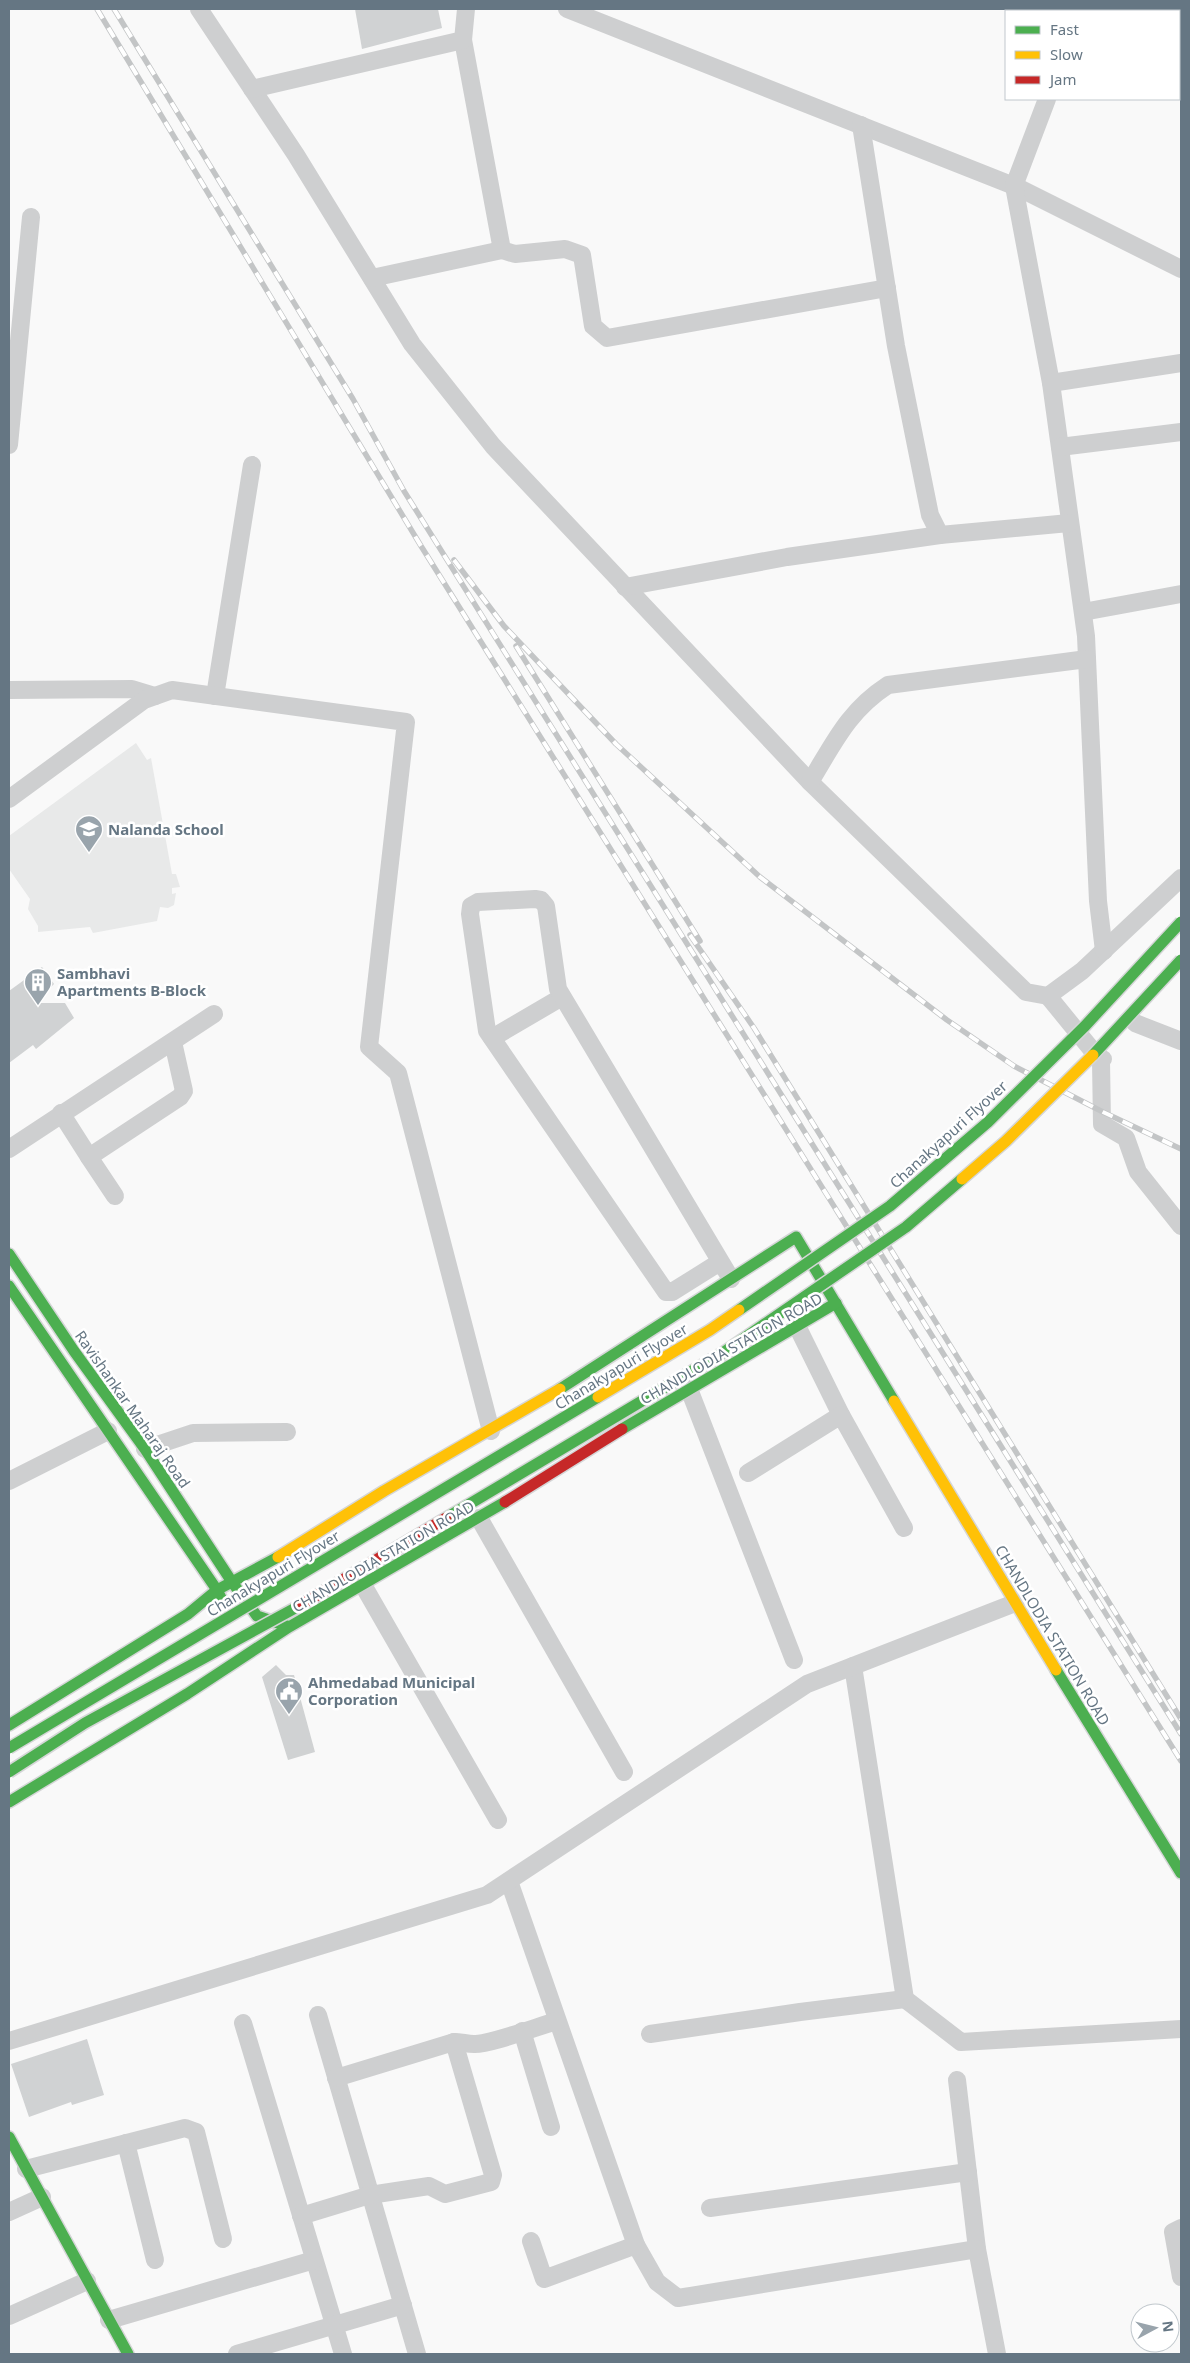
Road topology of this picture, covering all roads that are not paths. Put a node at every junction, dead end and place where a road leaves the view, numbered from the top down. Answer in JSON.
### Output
{"nodes":[{"id":1,"x":199,"y":9,"type":"edge"},
{"id":2,"x":466,"y":9,"type":"edge"},
{"id":3,"x":567,"y":9,"type":"edge"},
{"id":4,"x":463,"y":40,"type":"junction"},
{"id":5,"x":252,"y":89,"type":"junction"},
{"id":6,"x":1047,"y":100,"type":"edge"},
{"id":7,"x":861,"y":125,"type":"junction"},
{"id":8,"x":1014,"y":186,"type":"junction"},
{"id":9,"x":31,"y":217,"type":"dead end"},
{"id":10,"x":502,"y":250,"type":"junction"},
{"id":11,"x":1181,"y":269,"type":"edge"},
{"id":12,"x":372,"y":278,"type":"junction"},
{"id":13,"x":887,"y":288,"type":"junction"},
{"id":14,"x":1181,"y":363,"type":"edge"},
{"id":15,"x":1051,"y":383,"type":"junction"},
{"id":16,"x":1181,"y":432,"type":"edge"},
{"id":17,"x":9,"y":445,"type":"edge"},
{"id":18,"x":1060,"y":447,"type":"junction"},
{"id":19,"x":252,"y":464,"type":"dead end"},
{"id":20,"x":1069,"y":522,"type":"junction"},
{"id":21,"x":940,"y":535,"type":"junction"},
{"id":22,"x":625,"y":587,"type":"junction"},
{"id":23,"x":1181,"y":594,"type":"edge"},
{"id":24,"x":1083,"y":612,"type":"junction"},
{"id":25,"x":1087,"y":659,"type":"junction"},
{"id":26,"x":9,"y":690,"type":"edge"},
{"id":27,"x":154,"y":696,"type":"junction"},
{"id":28,"x":215,"y":696,"type":"junction"},
{"id":29,"x":810,"y":782,"type":"junction"},
{"id":30,"x":9,"y":799,"type":"edge"},
{"id":31,"x":1181,"y":878,"type":"edge"},
{"id":32,"x":1181,"y":922,"type":"edge"},
{"id":33,"x":1104,"y":950,"type":"junction"},
{"id":34,"x":1181,"y":960,"type":"edge"},
{"id":35,"x":1181,"y":975,"type":"edge"},
{"id":36,"x":1048,"y":996,"type":"junction"},
{"id":37,"x":562,"y":997,"type":"junction"},
{"id":38,"x":214,"y":1014,"type":"dead end"},
{"id":39,"x":1135,"y":1023,"type":"junction"},
{"id":40,"x":492,"y":1038,"type":"junction"},
{"id":41,"x":1181,"y":1041,"type":"edge"},
{"id":42,"x":173,"y":1042,"type":"junction"},
{"id":43,"x":1101,"y":1061,"type":"junction"},
{"id":44,"x":61,"y":1113,"type":"junction"},
{"id":45,"x":9,"y":1149,"type":"edge"},
{"id":46,"x":89,"y":1157,"type":"junction"},
{"id":47,"x":115,"y":1196,"type":"dead end"},
{"id":48,"x":1181,"y":1226,"type":"edge"},
{"id":49,"x":9,"y":1254,"type":"edge"},
{"id":50,"x":720,"y":1262,"type":"junction"},
{"id":51,"x":731,"y":1278,"type":"junction"},
{"id":52,"x":9,"y":1286,"type":"edge"},
{"id":53,"x":836,"y":1303,"type":"junction"},
{"id":54,"x":797,"y":1326,"type":"junction"},
{"id":55,"x":689,"y":1389,"type":"junction"},
{"id":56,"x":841,"y":1415,"type":"junction"},
{"id":57,"x":108,"y":1431,"type":"junction"},
{"id":58,"x":491,"y":1431,"type":"junction"},
{"id":59,"x":287,"y":1432,"type":"dead end"},
{"id":60,"x":145,"y":1449,"type":"junction"},
{"id":61,"x":748,"y":1473,"type":"dead end"},
{"id":62,"x":9,"y":1481,"type":"edge"},
{"id":63,"x":479,"y":1518,"type":"junction"},
{"id":64,"x":904,"y":1528,"type":"dead end"},
{"id":65,"x":232,"y":1582,"type":"junction"},
{"id":66,"x":363,"y":1585,"type":"junction"},
{"id":67,"x":217,"y":1590,"type":"junction"},
{"id":68,"x":1015,"y":1603,"type":"junction"},
{"id":69,"x":289,"y":1627,"type":"junction"},
{"id":70,"x":794,"y":1660,"type":"dead end"},
{"id":71,"x":235,"y":1665,"type":"junction"},
{"id":72,"x":852,"y":1666,"type":"junction"},
{"id":73,"x":9,"y":1725,"type":"edge"},
{"id":74,"x":9,"y":1748,"type":"edge"},
{"id":75,"x":9,"y":1772,"type":"edge"},
{"id":76,"x":624,"y":1772,"type":"dead end"},
{"id":77,"x":9,"y":1802,"type":"edge"},
{"id":78,"x":498,"y":1820,"type":"dead end"},
{"id":79,"x":1181,"y":1872,"type":"edge"},
{"id":80,"x":509,"y":1881,"type":"junction"},
{"id":81,"x":905,"y":1999,"type":"junction"},
{"id":82,"x":318,"y":2015,"type":"dead end"},
{"id":83,"x":557,"y":2021,"type":"junction"},
{"id":84,"x":243,"y":2023,"type":"dead end"},
{"id":85,"x":1181,"y":2029,"type":"edge"},
{"id":86,"x":522,"y":2031,"type":"junction"},
{"id":87,"x":650,"y":2034,"type":"dead end"},
{"id":88,"x":9,"y":2041,"type":"edge"},
{"id":89,"x":454,"y":2042,"type":"junction"},
{"id":90,"x":336,"y":2078,"type":"junction"},
{"id":91,"x":957,"y":2080,"type":"dead end"},
{"id":92,"x":552,"y":2127,"type":"dead end"},
{"id":93,"x":9,"y":2137,"type":"edge"},
{"id":94,"x":126,"y":2143,"type":"junction"},
{"id":95,"x":26,"y":2169,"type":"junction"},
{"id":96,"x":968,"y":2172,"type":"junction"},
{"id":97,"x":370,"y":2195,"type":"junction"},
{"id":98,"x":42,"y":2197,"type":"junction"},
{"id":99,"x":710,"y":2208,"type":"dead end"},
{"id":100,"x":9,"y":2212,"type":"edge"},
{"id":101,"x":301,"y":2216,"type":"junction"},
{"id":102,"x":1181,"y":2228,"type":"edge"},
{"id":103,"x":223,"y":2239,"type":"dead end"},
{"id":104,"x":531,"y":2241,"type":"dead end"},
{"id":105,"x":636,"y":2246,"type":"junction"},
{"id":106,"x":977,"y":2249,"type":"junction"},
{"id":107,"x":155,"y":2260,"type":"dead end"},
{"id":108,"x":314,"y":2260,"type":"junction"},
{"id":109,"x":1181,"y":2277,"type":"edge"},
{"id":110,"x":88,"y":2281,"type":"junction"},
{"id":111,"x":402,"y":2305,"type":"junction"},
{"id":112,"x":9,"y":2316,"type":"edge"},
{"id":113,"x":108,"y":2320,"type":"junction"},
{"id":114,"x":334,"y":2325,"type":"junction"},
{"id":115,"x":269,"y":2350,"type":"edge"},
{"id":116,"x":128,"y":2354,"type":"edge"},
{"id":117,"x":237,"y":2354,"type":"edge"},
{"id":118,"x":343,"y":2354,"type":"edge"},
{"id":119,"x":417,"y":2354,"type":"edge"},
{"id":120,"x":997,"y":2354,"type":"edge"}],
"edges":[{"from":1,"to":5,"type":"street"},
{"from":2,"to":4,"type":"street"},
{"from":3,"to":7,"type":"street"},
{"from":4,"to":5,"type":"street"},
{"from":4,"to":10,"type":"street"},
{"from":5,"to":12,"type":"street"},
{"from":6,"to":8,"type":"street"},
{"from":7,"to":8,"type":"street"},
{"from":7,"to":13,"type":"street"},
{"from":8,"to":11,"type":"street"},
{"from":8,"to":15,"type":"street"},
{"from":9,"to":17,"type":"street"},
{"from":10,"to":12,"type":"street"},
{"from":10,"to":13,"type":"street"},
{"from":12,"to":22,"type":"street"},
{"from":13,"to":21,"type":"street"},
{"from":14,"to":15,"type":"street"},
{"from":15,"to":18,"type":"street"},
{"from":16,"to":18,"type":"street"},
{"from":18,"to":20,"type":"street"},
{"from":19,"to":28,"type":"street"},
{"from":20,"to":21,"type":"street"},
{"from":20,"to":24,"type":"street"},
{"from":21,"to":22,"type":"street"},
{"from":22,"to":29,"type":"street"},
{"from":23,"to":24,"type":"street"},
{"from":24,"to":25,"type":"street"},
{"from":25,"to":29,"type":"street"},
{"from":25,"to":33,"type":"street"},
{"from":26,"to":27,"type":"street"},
{"from":27,"to":28,"type":"street"},
{"from":27,"to":30,"type":"street"},
{"from":28,"to":58,"type":"street"},
{"from":29,"to":36,"type":"street"},
{"from":31,"to":33,"type":"street"},
{"from":32,"to":74,"type":"main road","name":"Chanakyapuri Flyover","bridge":true},
{"from":33,"to":36,"type":"street"},
{"from":34,"to":75,"type":"main road","bridge":true},
{"from":35,"to":39,"type":"street"},
{"from":36,"to":43,"type":"street"},
{"from":37,"to":40,"type":"street"},
{"from":37,"to":40,"type":"street"},
{"from":37,"to":50,"type":"street"},
{"from":38,"to":42,"type":"street"},
{"from":39,"to":41,"type":"street"},
{"from":39,"to":43,"type":"street"},
{"from":40,"to":50,"type":"street"},
{"from":42,"to":44,"type":"street"},
{"from":42,"to":46,"type":"street"},
{"from":43,"to":48,"type":"street"},
{"from":44,"to":45,"type":"street"},
{"from":44,"to":46,"type":"street"},
{"from":46,"to":47,"type":"street"},
{"from":49,"to":60,"type":"main road","name":"Ravishankar Maharaj Road"},
{"from":50,"to":51,"type":"street"},
{"from":51,"to":53,"type":"main road"},
{"from":51,"to":58,"type":"main road"},
{"from":52,"to":57,"type":"main road"},
{"from":53,"to":54,"type":"main road","name":"CHANDLODIA STATION ROAD"},
{"from":53,"to":68,"type":"main road","name":"CHANDLODIA STATION ROAD"},
{"from":54,"to":55,"type":"main road","name":"CHANDLODIA STATION ROAD"},
{"from":54,"to":56,"type":"street"},
{"from":55,"to":63,"type":"main road","name":"CHANDLODIA STATION ROAD"},
{"from":55,"to":70,"type":"street"},
{"from":56,"to":61,"type":"street"},
{"from":56,"to":64,"type":"street"},
{"from":57,"to":62,"type":"street"},
{"from":57,"to":67,"type":"main road"},
{"from":58,"to":65,"type":"main road"},
{"from":59,"to":60,"type":"street"},
{"from":60,"to":65,"type":"main road","name":"Ravishankar Maharaj Road"},
{"from":63,"to":66,"type":"main road","name":"CHANDLODIA STATION ROAD"},
{"from":63,"to":76,"type":"street"},
{"from":65,"to":67,"type":"main road"},
{"from":65,"to":69,"type":"main road","name":"CHANDLODIA STATION ROAD"},
{"from":66,"to":69,"type":"main road","name":"CHANDLODIA STATION ROAD"},
{"from":66,"to":78,"type":"street"},
{"from":67,"to":71,"type":"main road"},
{"from":67,"to":73,"type":"main road"},
{"from":68,"to":72,"type":"street"},
{"from":68,"to":79,"type":"main road","name":"CHANDLODIA STATION ROAD"},
{"from":69,"to":71,"type":"main road"},
{"from":71,"to":77,"type":"main road"},
{"from":72,"to":80,"type":"street"},
{"from":72,"to":81,"type":"street"},
{"from":80,"to":83,"type":"street"},
{"from":80,"to":88,"type":"street"},
{"from":81,"to":85,"type":"street"},
{"from":81,"to":87,"type":"street"},
{"from":82,"to":90,"type":"street"},
{"from":83,"to":86,"type":"street"},
{"from":83,"to":105,"type":"street"},
{"from":84,"to":101,"type":"street"},
{"from":86,"to":89,"type":"street"},
{"from":86,"to":92,"type":"street"},
{"from":89,"to":90,"type":"street"},
{"from":89,"to":97,"type":"street"},
{"from":90,"to":97,"type":"street"},
{"from":91,"to":96,"type":"street"},
{"from":93,"to":95,"type":"main road"},
{"from":94,"to":95,"type":"street"},
{"from":94,"to":103,"type":"street"},
{"from":94,"to":107,"type":"street"},
{"from":95,"to":98,"type":"main road"},
{"from":96,"to":99,"type":"street"},
{"from":96,"to":106,"type":"street"},
{"from":97,"to":101,"type":"street"},
{"from":97,"to":111,"type":"street"},
{"from":98,"to":100,"type":"street"},
{"from":98,"to":110,"type":"main road"},
{"from":101,"to":108,"type":"street"},
{"from":102,"to":109,"type":"street"},
{"from":104,"to":105,"type":"street"},
{"from":105,"to":106,"type":"street"},
{"from":106,"to":120,"type":"street"},
{"from":108,"to":113,"type":"street"},
{"from":108,"to":114,"type":"street"},
{"from":110,"to":112,"type":"street"},
{"from":110,"to":113,"type":"main road"},
{"from":111,"to":114,"type":"street"},
{"from":111,"to":119,"type":"street"},
{"from":113,"to":116,"type":"main road"},
{"from":114,"to":115,"type":"street"},
{"from":114,"to":118,"type":"street"},
{"from":115,"to":117,"type":"street"}]}
